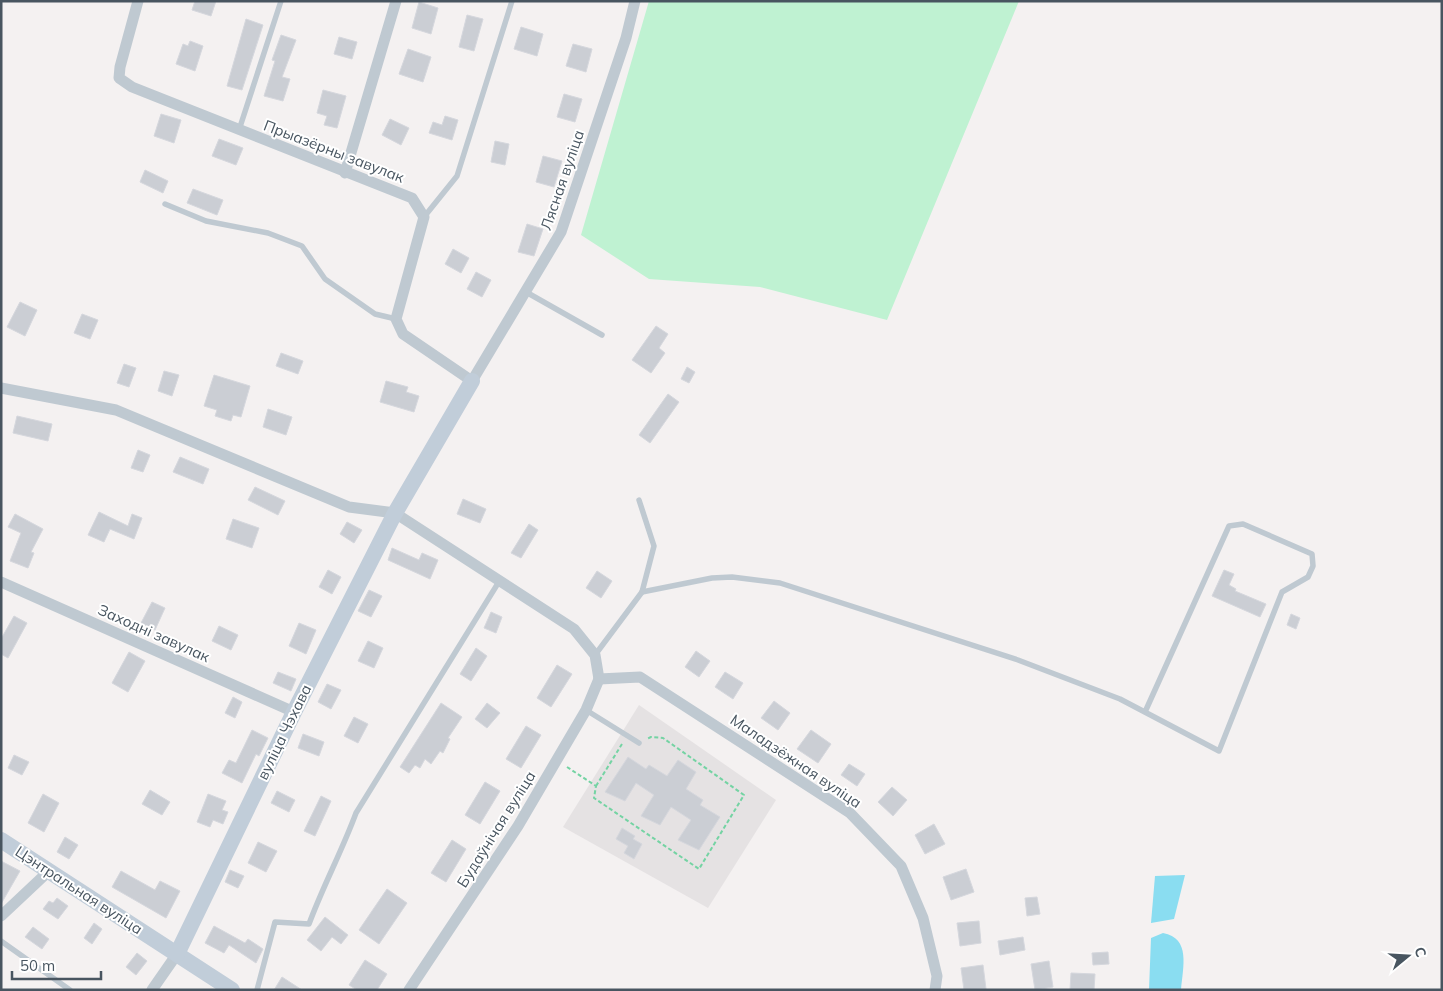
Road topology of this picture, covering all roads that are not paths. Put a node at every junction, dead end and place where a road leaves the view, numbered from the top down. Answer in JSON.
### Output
{"nodes":[{"id":1,"x":138,"y":1,"type":"edge"},
{"id":2,"x":281,"y":1,"type":"edge"},
{"id":3,"x":396,"y":1,"type":"edge"},
{"id":4,"x":512,"y":1,"type":"edge"},
{"id":5,"x":635,"y":1,"type":"edge"},
{"id":6,"x":239,"y":130,"type":"junction"},
{"id":7,"x":346,"y":173,"type":"junction"},
{"id":8,"x":164,"y":204,"type":"dead end"},
{"id":9,"x":424,"y":217,"type":"junction"},
{"id":10,"x":526,"y":292,"type":"junction"},
{"id":11,"x":396,"y":319,"type":"junction"},
{"id":12,"x":602,"y":334,"type":"dead end"},
{"id":13,"x":472,"y":380,"type":"junction"},
{"id":14,"x":1,"y":388,"type":"edge"},
{"id":15,"x":639,"y":500,"type":"dead end"},
{"id":16,"x":395,"y":513,"type":"junction"},
{"id":17,"x":500,"y":580,"type":"junction"},
{"id":18,"x":1,"y":582,"type":"edge"},
{"id":19,"x":642,"y":592,"type":"junction"},
{"id":20,"x":595,"y":655,"type":"junction"},
{"id":21,"x":599,"y":679,"type":"junction"},
{"id":22,"x":586,"y":710,"type":"junction"},
{"id":23,"x":294,"y":712,"type":"junction"},
{"id":24,"x":1145,"y":712,"type":"junction"},
{"id":25,"x":639,"y":743,"type":"road end"},
{"id":26,"x":1,"y":840,"type":"edge"},
{"id":27,"x":50,"y":870,"type":"junction"},
{"id":28,"x":1,"y":916,"type":"edge"},
{"id":29,"x":1,"y":941,"type":"edge"},
{"id":30,"x":177,"y":954,"type":"junction"},
{"id":31,"x":70,"y":990,"type":"edge"},
{"id":32,"x":152,"y":990,"type":"edge"},
{"id":33,"x":232,"y":990,"type":"edge"},
{"id":34,"x":257,"y":990,"type":"edge"},
{"id":35,"x":409,"y":990,"type":"edge"},
{"id":36,"x":935,"y":990,"type":"edge"}],
"edges":[{"from":1,"to":6,"type":"street","name":"Прыазёрны завулак"},
{"from":2,"to":6,"type":"lane"},
{"from":3,"to":7,"type":"street"},
{"from":4,"to":9,"type":"lane"},
{"from":5,"to":10,"type":"street","name":"Лясная вуліца"},
{"from":6,"to":7,"type":"street","name":"Прыазёрны завулак"},
{"from":7,"to":9,"type":"street","name":"Прыазёрны завулак"},
{"from":8,"to":11,"type":"lane"},
{"from":9,"to":11,"type":"street"},
{"from":10,"to":12,"type":"lane"},
{"from":10,"to":13,"type":"street","name":"Лясная вуліца"},
{"from":11,"to":13,"type":"street"},
{"from":13,"to":16,"type":"street","name":"вуліца Чэхава"},
{"from":14,"to":16,"type":"street"},
{"from":15,"to":19,"type":"lane"},
{"from":16,"to":17,"type":"street"},
{"from":16,"to":23,"type":"street","name":"вуліца Чэхава"},
{"from":17,"to":20,"type":"street"},
{"from":17,"to":34,"type":"lane"},
{"from":18,"to":23,"type":"street","name":"Заходні завулак"},
{"from":19,"to":20,"type":"lane"},
{"from":19,"to":24,"type":"lane"},
{"from":20,"to":21,"type":"street"},
{"from":21,"to":22,"type":"street","name":"Будаўнічая вуліца"},
{"from":21,"to":36,"type":"street","name":"Маладзёжная вуліца"},
{"from":22,"to":25,"type":"lane"},
{"from":22,"to":35,"type":"street","name":"Будаўнічая вуліца"},
{"from":23,"to":30,"type":"street","name":"вуліца Чэхава"},
{"from":24,"to":24,"type":"lane"},
{"from":26,"to":27,"type":"street","name":"Цэнтральная вуліца"},
{"from":27,"to":28,"type":"street"},
{"from":27,"to":30,"type":"street","name":"Цэнтральная вуліца"},
{"from":29,"to":31,"type":"lane"},
{"from":30,"to":32,"type":"street"},
{"from":30,"to":33,"type":"street","name":"Цэнтральная вуліца"}]}
